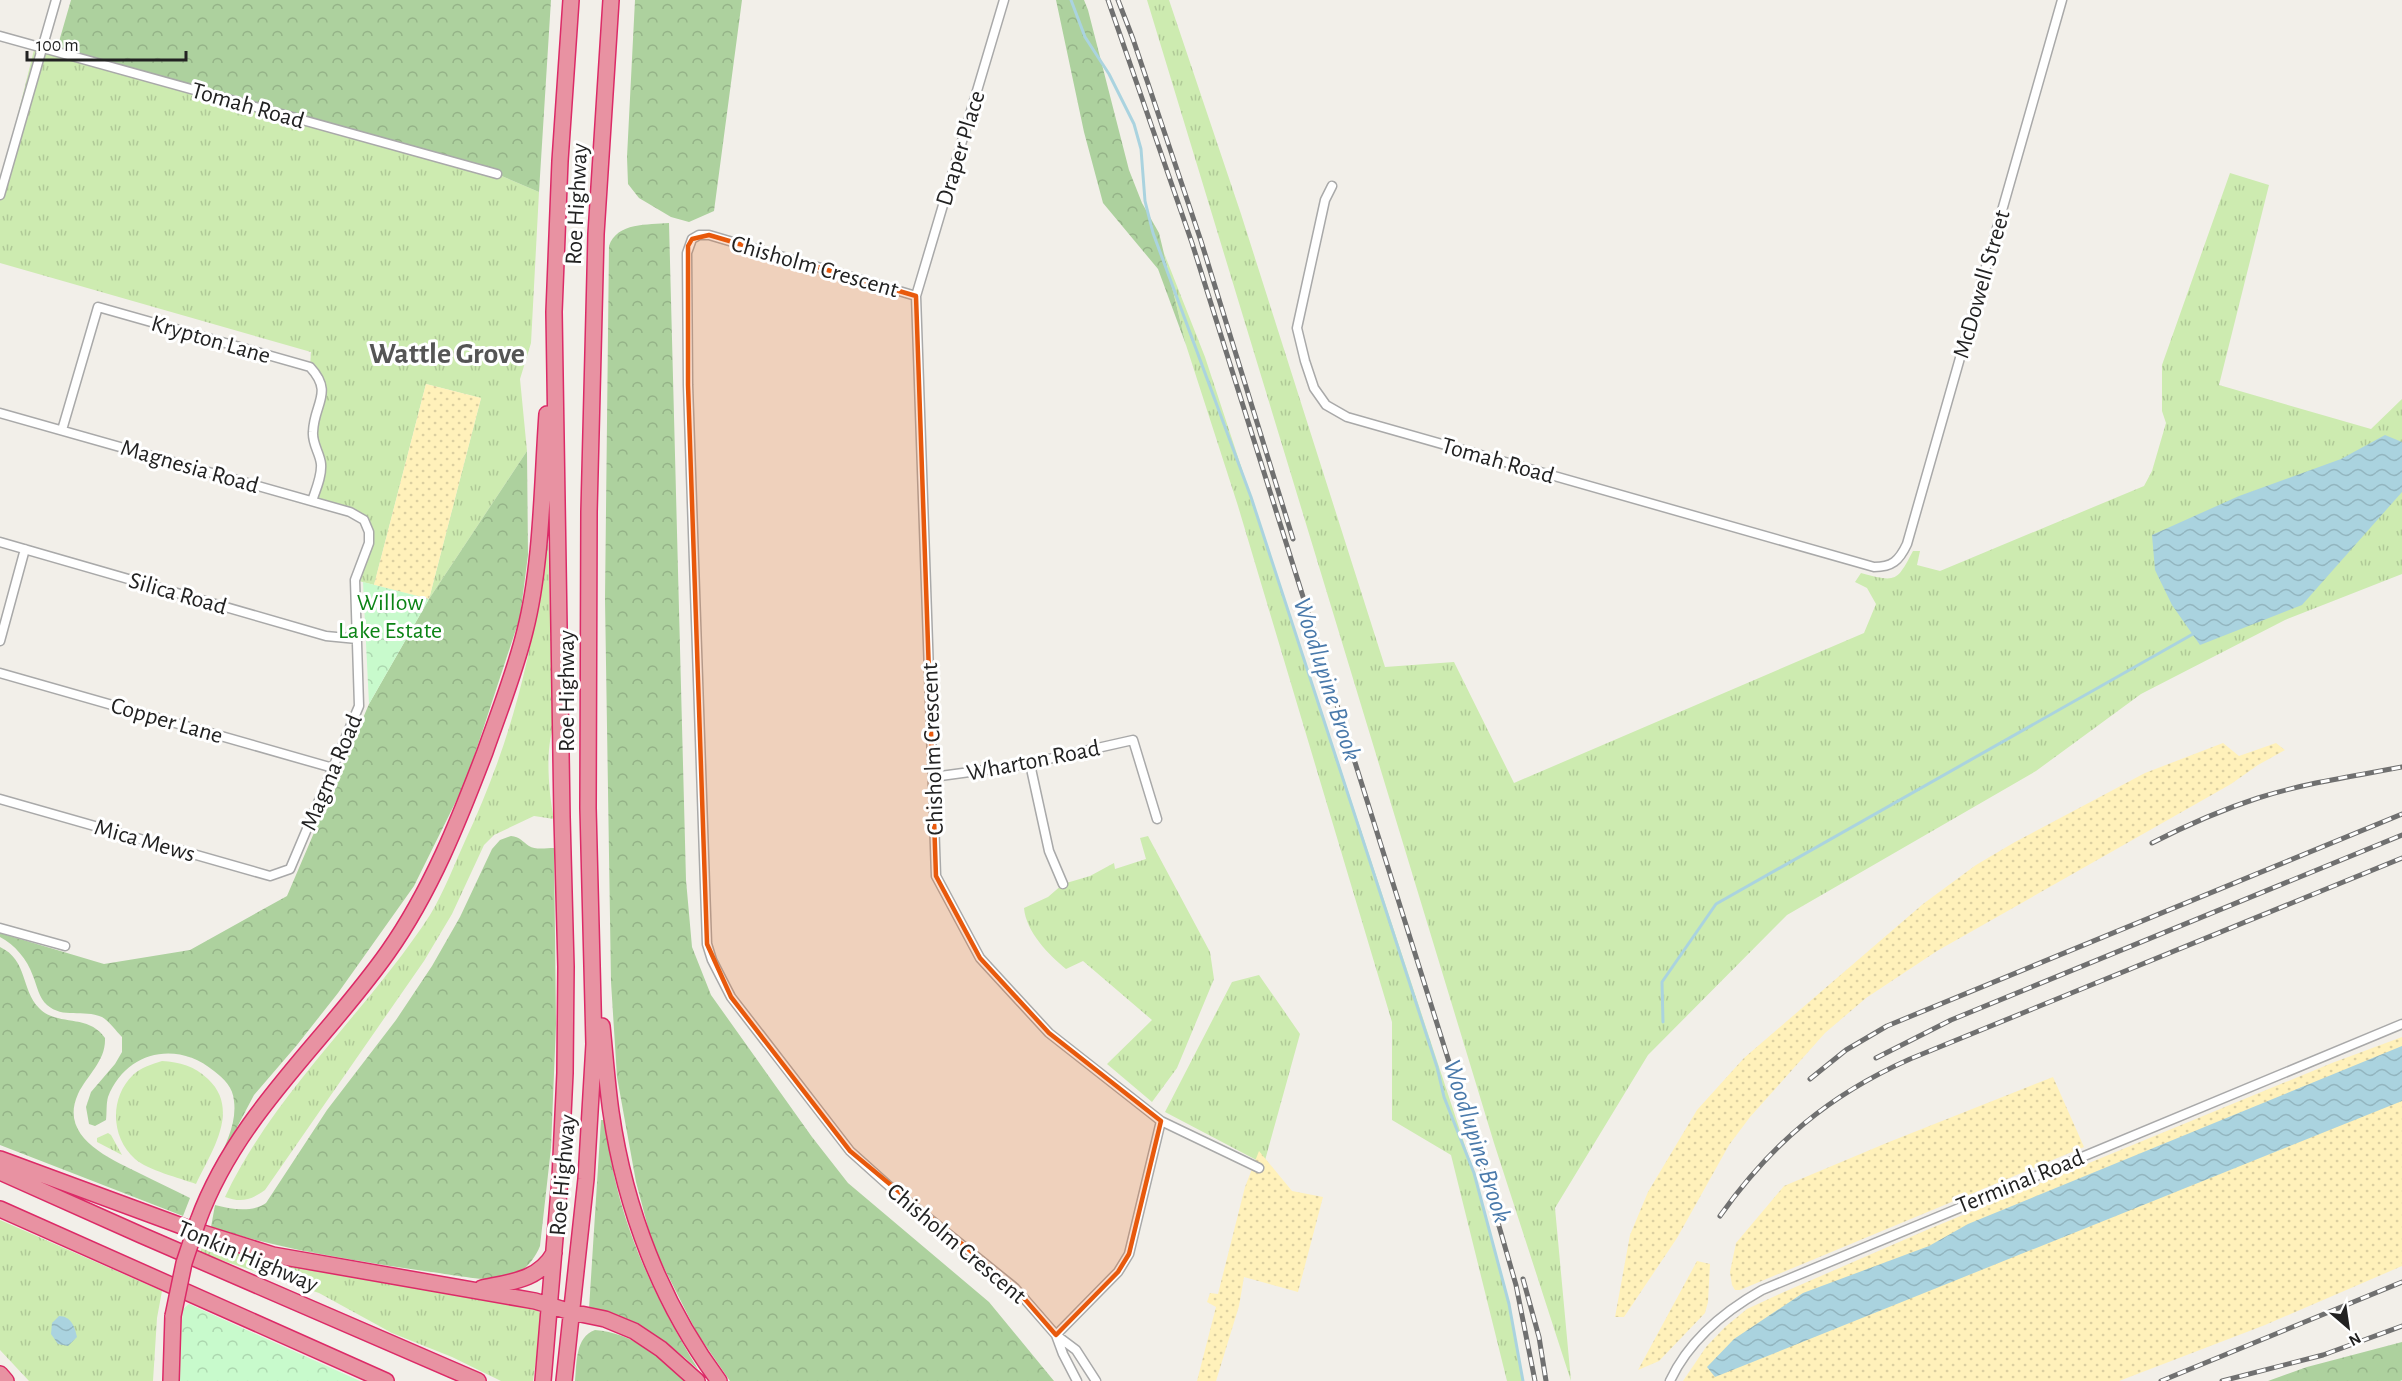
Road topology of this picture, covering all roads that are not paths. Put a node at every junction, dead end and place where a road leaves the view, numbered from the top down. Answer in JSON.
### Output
{"nodes":[{"id":1,"x":56,"y":0,"type":"edge"},
{"id":2,"x":571,"y":0,"type":"edge"},
{"id":3,"x":611,"y":0,"type":"edge"},
{"id":4,"x":1004,"y":0,"type":"edge"},
{"id":5,"x":2062,"y":0,"type":"edge"},
{"id":6,"x":0,"y":36,"type":"edge"},
{"id":7,"x":42,"y":48,"type":"junction"},
{"id":8,"x":497,"y":174,"type":"dead end"},
{"id":9,"x":2,"y":179,"type":"edge"},
{"id":10,"x":1332,"y":186,"type":"dead end"},
{"id":11,"x":0,"y":195,"type":"edge"},
{"id":12,"x":916,"y":296,"type":"junction"},
{"id":13,"x":554,"y":312,"type":"junction"},
{"id":14,"x":0,"y":413,"type":"edge"},
{"id":15,"x":62,"y":430,"type":"junction"},
{"id":16,"x":312,"y":501,"type":"junction"},
{"id":17,"x":369,"y":532,"type":"joint"},
{"id":18,"x":0,"y":542,"type":"edge"},
{"id":19,"x":25,"y":549,"type":"junction"},
{"id":20,"x":1893,"y":565,"type":"joint"},
{"id":21,"x":357,"y":639,"type":"junction"},
{"id":22,"x":0,"y":641,"type":"edge"},
{"id":23,"x":0,"y":673,"type":"edge"},
{"id":24,"x":1030,"y":764,"type":"junction"},
{"id":25,"x":333,"y":768,"type":"junction"},
{"id":26,"x":933,"y":777,"type":"junction"},
{"id":27,"x":0,"y":799,"type":"edge"},
{"id":28,"x":1156,"y":819,"type":"dead end"},
{"id":29,"x":290,"y":869,"type":"joint"},
{"id":30,"x":1063,"y":884,"type":"dead end"},
{"id":31,"x":590,"y":897,"type":"junction"},
{"id":32,"x":0,"y":927,"type":"edge"},
{"id":33,"x":65,"y":946,"type":"dead end"},
{"id":34,"x":2402,"y":1024,"type":"edge"},
{"id":35,"x":1161,"y":1121,"type":"junction"},
{"id":36,"x":0,"y":1159,"type":"edge"},
{"id":37,"x":1259,"y":1168,"type":"dead end"},
{"id":38,"x":0,"y":1172,"type":"edge"},
{"id":39,"x":0,"y":1209,"type":"edge"},
{"id":40,"x":555,"y":1252,"type":"junction"},
{"id":41,"x":474,"y":1290,"type":"junction"},
{"id":42,"x":550,"y":1306,"type":"junction"},
{"id":43,"x":571,"y":1312,"type":"junction"},
{"id":44,"x":1056,"y":1335,"type":"junction"},
{"id":45,"x":0,"y":1374,"type":"edge"},
{"id":46,"x":543,"y":1375,"type":"edge"},
{"id":47,"x":564,"y":1379,"type":"edge"},
{"id":48,"x":6,"y":1381,"type":"edge"},
{"id":49,"x":171,"y":1381,"type":"edge"},
{"id":50,"x":386,"y":1381,"type":"edge"},
{"id":51,"x":478,"y":1381,"type":"edge"},
{"id":52,"x":697,"y":1381,"type":"edge"},
{"id":53,"x":719,"y":1381,"type":"edge"},
{"id":54,"x":1077,"y":1381,"type":"edge"},
{"id":55,"x":1096,"y":1381,"type":"edge"},
{"id":56,"x":1670,"y":1381,"type":"edge"}],
"edges":[{"from":1,"to":7,"type":"street"},
{"from":2,"to":13,"type":"highway","name":"Roe Highway"},
{"from":3,"to":31,"type":"highway","name":"Roe Highway"},
{"from":4,"to":12,"type":"street","name":"Draper Place"},
{"from":5,"to":20,"type":"street","name":"McDowell Street"},
{"from":6,"to":7,"type":"street","name":"Tomah Road"},
{"from":7,"to":8,"type":"street","name":"Tomah Road"},
{"from":7,"to":9,"type":"street"},
{"from":9,"to":11,"type":"street"},
{"from":10,"to":20,"type":"street","name":"Tomah Road"},
{"from":12,"to":26,"type":"street","name":"Chisholm Crescent"},
{"from":12,"to":44,"type":"street","name":"Chisholm Crescent"},
{"from":13,"to":40,"type":"highway","name":"Roe Highway"},
{"from":13,"to":49,"type":"highway","bridge":true},
{"from":14,"to":15,"type":"street","name":"Magnesia Road"},
{"from":15,"to":16,"type":"street","name":"Magnesia Road"},
{"from":15,"to":16,"type":"street","name":"Krypton Lane"},
{"from":16,"to":17,"type":"street","name":"Magnesia Road"},
{"from":17,"to":21,"type":"street","name":"Magma Road"},
{"from":18,"to":19,"type":"street","name":"Silica Road"},
{"from":19,"to":21,"type":"street","name":"Silica Road"},
{"from":19,"to":22,"type":"street"},
{"from":21,"to":25,"type":"street","name":"Magma Road"},
{"from":23,"to":25,"type":"street","name":"Copper Lane"},
{"from":24,"to":26,"type":"street","name":"Wharton Road"},
{"from":24,"to":28,"type":"street","name":"Wharton Road"},
{"from":24,"to":30,"type":"street"},
{"from":25,"to":29,"type":"street","name":"Magma Road"},
{"from":26,"to":35,"type":"street","name":"Chisholm Crescent"},
{"from":27,"to":29,"type":"street","name":"Mica Mews"},
{"from":31,"to":43,"type":"highway","name":"Roe Highway"},
{"from":31,"to":53,"type":"highway"},
{"from":32,"to":33,"type":"street"},
{"from":34,"to":56,"type":"street","name":"Terminal Road"},
{"from":35,"to":37,"type":"street","name":"Chisholm Crescent"},
{"from":35,"to":44,"type":"street"},
{"from":36,"to":41,"type":"highway"},
{"from":38,"to":51,"type":"highway","name":"Tonkin Highway"},
{"from":39,"to":50,"type":"highway"},
{"from":40,"to":41,"type":"highway"},
{"from":40,"to":42,"type":"highway","name":"Roe Highway"},
{"from":41,"to":42,"type":"highway"},
{"from":42,"to":43,"type":"highway"},
{"from":42,"to":46,"type":"highway","name":"Roe Highway"},
{"from":43,"to":47,"type":"highway","name":"Roe Highway"},
{"from":43,"to":52,"type":"highway"},
{"from":44,"to":54,"type":"street"},
{"from":44,"to":55,"type":"street"},
{"from":45,"to":48,"type":"highway"}]}
